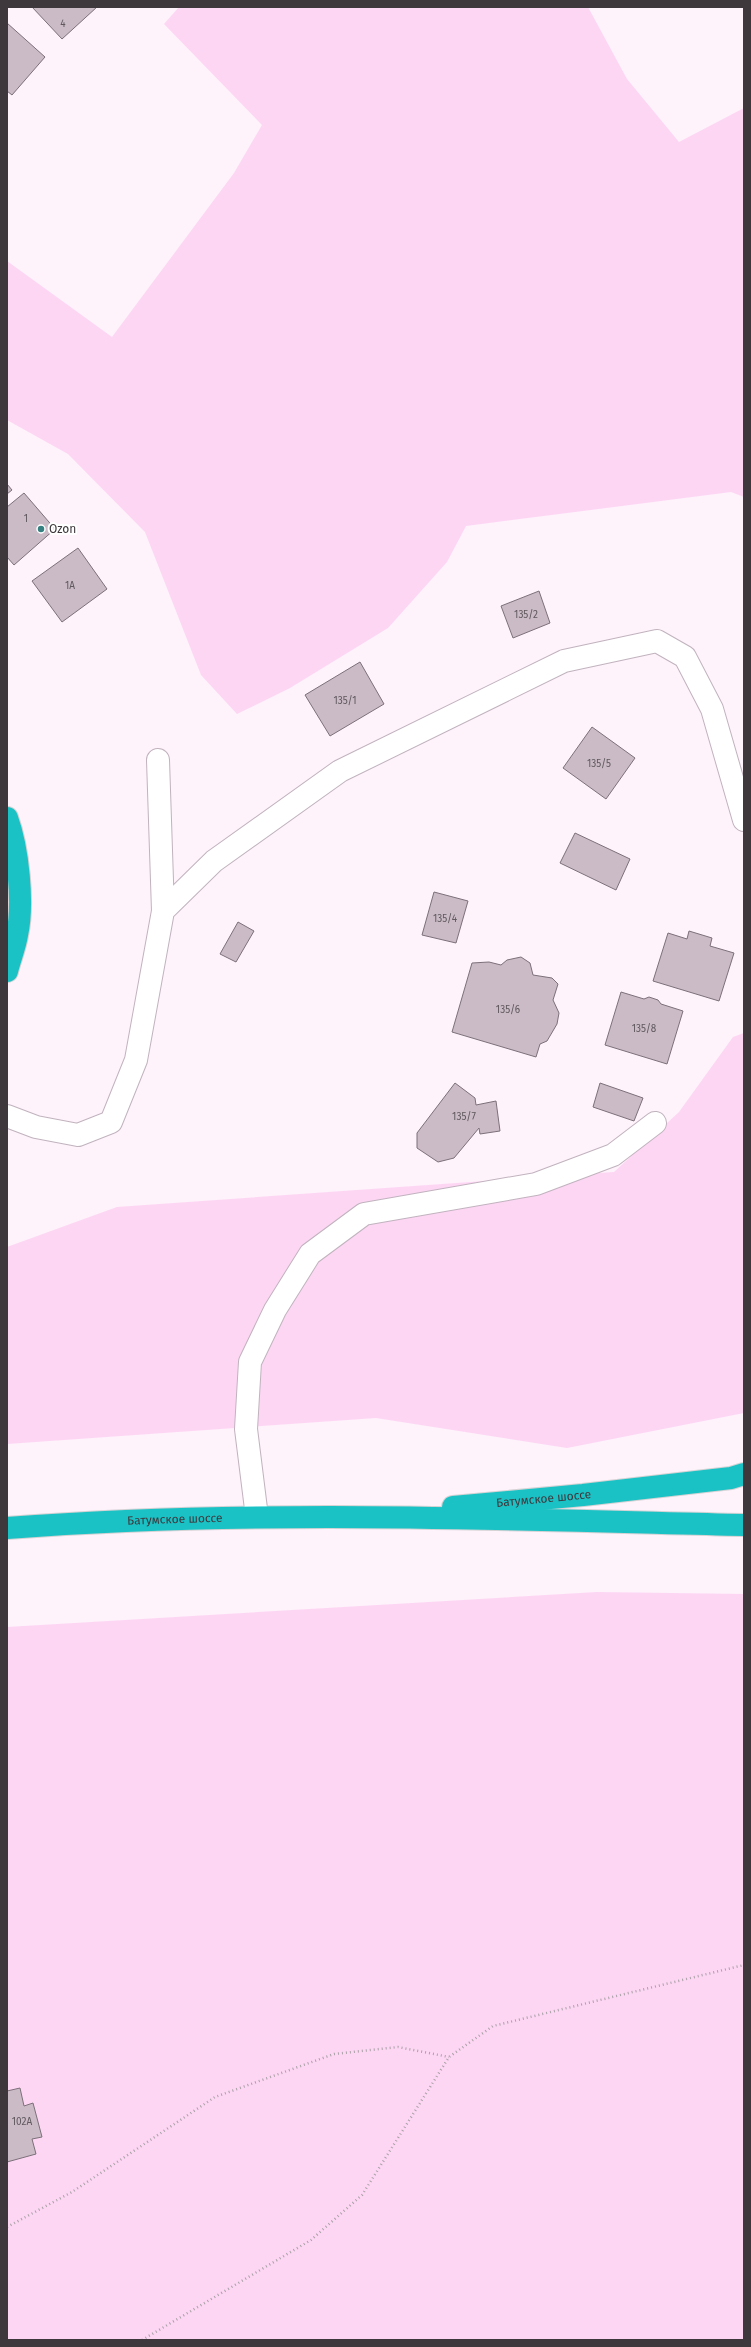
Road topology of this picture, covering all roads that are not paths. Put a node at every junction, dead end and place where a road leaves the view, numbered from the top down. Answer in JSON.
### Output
{"nodes":[{"id":1,"x":158,"y":760,"type":"dead end"},
{"id":2,"x":7,"y":818,"type":"edge"},
{"id":3,"x":744,"y":820,"type":"edge"},
{"id":4,"x":163,"y":911,"type":"junction"},
{"id":5,"x":7,"y":971,"type":"edge"},
{"id":6,"x":7,"y":1116,"type":"edge"},
{"id":7,"x":655,"y":1123,"type":"dead end"},
{"id":8,"x":744,"y":1474,"type":"edge"},
{"id":9,"x":257,"y":1516,"type":"junction"},
{"id":10,"x":342,"y":1517,"type":"junction"},
{"id":11,"x":744,"y":1525,"type":"edge"},
{"id":12,"x":7,"y":1528,"type":"edge"}],
"edges":[{"from":1,"to":4,"type":"lane"},
{"from":2,"to":5,"type":"highway"},
{"from":3,"to":4,"type":"lane"},
{"from":4,"to":6,"type":"lane"},
{"from":7,"to":9,"type":"lane"},
{"from":8,"to":10,"type":"highway","name":"Батумское шоссе"},
{"from":9,"to":10,"type":"highway","name":"Батумское шоссе"},
{"from":9,"to":12,"type":"highway","name":"Батумское шоссе"},
{"from":10,"to":11,"type":"highway","name":"Батумское шоссе"}]}
